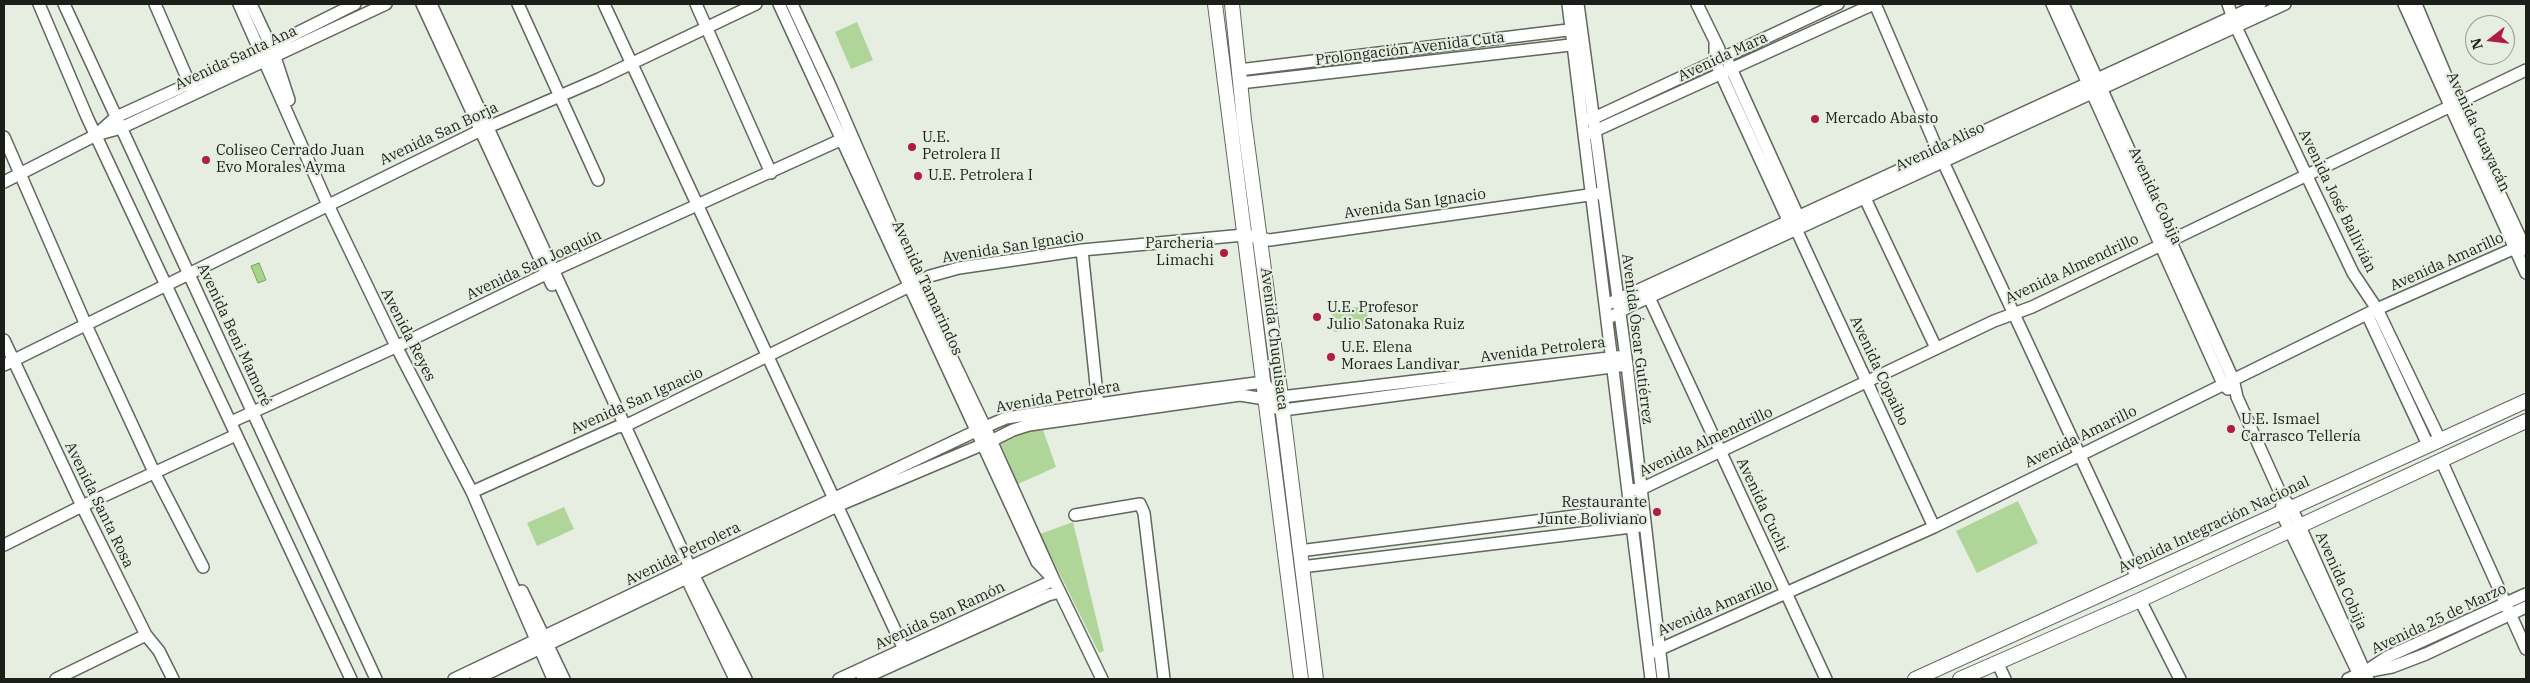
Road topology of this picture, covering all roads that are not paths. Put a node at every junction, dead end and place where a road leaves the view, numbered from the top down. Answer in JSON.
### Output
{"nodes":[{"id":1,"x":39,"y":4,"type":"edge"},
{"id":2,"x":64,"y":4,"type":"edge"},
{"id":3,"x":155,"y":4,"type":"edge"},
{"id":4,"x":239,"y":4,"type":"edge"},
{"id":5,"x":251,"y":4,"type":"edge"},
{"id":6,"x":355,"y":4,"type":"edge"},
{"id":7,"x":386,"y":4,"type":"edge"},
{"id":8,"x":422,"y":4,"type":"edge"},
{"id":9,"x":432,"y":4,"type":"edge"},
{"id":10,"x":518,"y":4,"type":"edge"},
{"id":11,"x":604,"y":4,"type":"edge"},
{"id":12,"x":696,"y":4,"type":"edge"},
{"id":13,"x":756,"y":4,"type":"edge"},
{"id":14,"x":779,"y":4,"type":"edge"},
{"id":15,"x":792,"y":4,"type":"edge"},
{"id":16,"x":1215,"y":4,"type":"edge"},
{"id":17,"x":1232,"y":4,"type":"edge"},
{"id":18,"x":1568,"y":4,"type":"edge"},
{"id":19,"x":1578,"y":4,"type":"edge"},
{"id":20,"x":1697,"y":4,"type":"edge"},
{"id":21,"x":1838,"y":4,"type":"edge"},
{"id":22,"x":1874,"y":4,"type":"edge"},
{"id":23,"x":2052,"y":4,"type":"edge"},
{"id":24,"x":2063,"y":4,"type":"edge"},
{"id":25,"x":2228,"y":4,"type":"edge"},
{"id":26,"x":2260,"y":4,"type":"edge"},
{"id":27,"x":2285,"y":4,"type":"edge"},
{"id":28,"x":2404,"y":4,"type":"edge"},
{"id":29,"x":2416,"y":4,"type":"edge"},
{"id":30,"x":338,"y":7,"type":"edge"},
{"id":31,"x":2246,"y":11,"type":"edge"},
{"id":32,"x":2234,"y":22,"type":"junction"},
{"id":33,"x":346,"y":24,"type":"junction"},
{"id":34,"x":707,"y":26,"type":"junction"},
{"id":35,"x":1576,"y":29,"type":"junction"},
{"id":36,"x":1578,"y":44,"type":"junction"},
{"id":37,"x":267,"y":54,"type":"junction"},
{"id":38,"x":1720,"y":59,"type":"junction"},
{"id":39,"x":631,"y":63,"type":"junction"},
{"id":40,"x":2526,"y":70,"type":"edge"},
{"id":41,"x":1727,"y":72,"type":"junction"},
{"id":42,"x":1240,"y":77,"type":"junction"},
{"id":43,"x":188,"y":82,"type":"junction"},
{"id":44,"x":2094,"y":87,"type":"junction"},
{"id":45,"x":196,"y":93,"type":"junction"},
{"id":46,"x":561,"y":96,"type":"junction"},
{"id":47,"x":2453,"y":104,"type":"junction"},
{"id":48,"x":1588,"y":119,"type":"junction"},
{"id":49,"x":1244,"y":120,"type":"junction"},
{"id":50,"x":1229,"y":121,"type":"junction"},
{"id":51,"x":119,"y":122,"type":"junction"},
{"id":52,"x":484,"y":129,"type":"junction"},
{"id":53,"x":1590,"y":134,"type":"junction"},
{"id":54,"x":96,"y":135,"type":"junction"},
{"id":55,"x":4,"y":137,"type":"edge"},
{"id":56,"x":846,"y":137,"type":"junction"},
{"id":57,"x":1941,"y":156,"type":"junction"},
{"id":58,"x":771,"y":173,"type":"junction"},
{"id":59,"x":20,"y":174,"type":"junction"},
{"id":60,"x":2308,"y":174,"type":"junction"},
{"id":61,"x":598,"y":180,"type":"dead end"},
{"id":62,"x":4,"y":182,"type":"edge"},
{"id":63,"x":1603,"y":193,"type":"junction"},
{"id":64,"x":1863,"y":193,"type":"junction"},
{"id":65,"x":1591,"y":195,"type":"junction"},
{"id":66,"x":330,"y":203,"type":"junction"},
{"id":67,"x":697,"y":207,"type":"junction"},
{"id":68,"x":1794,"y":222,"type":"junction"},
{"id":69,"x":1244,"y":235,"type":"junction"},
{"id":70,"x":1260,"y":238,"type":"junction"},
{"id":71,"x":2165,"y":243,"type":"junction"},
{"id":72,"x":2523,"y":247,"type":"edge"},
{"id":73,"x":1082,"y":250,"type":"junction"},
{"id":74,"x":550,"y":272,"type":"junction"},
{"id":75,"x":2526,"y":273,"type":"edge"},
{"id":76,"x":189,"y":274,"type":"junction"},
{"id":77,"x":912,"y":285,"type":"junction"},
{"id":78,"x":166,"y":286,"type":"junction"},
{"id":79,"x":1647,"y":294,"type":"junction"},
{"id":80,"x":1606,"y":306,"type":"junction"},
{"id":81,"x":1619,"y":306,"type":"junction"},
{"id":82,"x":2372,"y":311,"type":"junction"},
{"id":83,"x":2013,"y":314,"type":"junction"},
{"id":84,"x":1608,"y":318,"type":"junction"},
{"id":85,"x":86,"y":325,"type":"junction"},
{"id":86,"x":4,"y":340,"type":"edge"},
{"id":87,"x":398,"y":346,"type":"junction"},
{"id":88,"x":1936,"y":348,"type":"junction"},
{"id":89,"x":769,"y":356,"type":"junction"},
{"id":90,"x":1626,"y":361,"type":"junction"},
{"id":91,"x":1613,"y":362,"type":"junction"},
{"id":92,"x":8,"y":363,"type":"edge"},
{"id":93,"x":1264,"y":382,"type":"junction"},
{"id":94,"x":1868,"y":382,"type":"junction"},
{"id":95,"x":2228,"y":382,"type":"junction"},
{"id":96,"x":1135,"y":398,"type":"junction"},
{"id":97,"x":1265,"y":399,"type":"junction"},
{"id":98,"x":2526,"y":401,"type":"edge"},
{"id":99,"x":1098,"y":404,"type":"junction"},
{"id":100,"x":1282,"y":404,"type":"junction"},
{"id":101,"x":252,"y":411,"type":"junction"},
{"id":102,"x":1136,"y":411,"type":"junction"},
{"id":103,"x":2526,"y":421,"type":"edge"},
{"id":104,"x":230,"y":422,"type":"junction"},
{"id":105,"x":621,"y":427,"type":"junction"},
{"id":106,"x":981,"y":428,"type":"junction"},
{"id":107,"x":236,"y":435,"type":"junction"},
{"id":108,"x":987,"y":443,"type":"junction"},
{"id":109,"x":2434,"y":443,"type":"junction"},
{"id":110,"x":1721,"y":452,"type":"junction"},
{"id":111,"x":2081,"y":454,"type":"junction"},
{"id":112,"x":2441,"y":460,"type":"junction"},
{"id":113,"x":154,"y":472,"type":"junction"},
{"id":114,"x":1635,"y":490,"type":"junction"},
{"id":115,"x":475,"y":491,"type":"junction"},
{"id":116,"x":835,"y":502,"type":"junction"},
{"id":117,"x":2285,"y":505,"type":"junction"},
{"id":118,"x":82,"y":506,"type":"junction"},
{"id":119,"x":1637,"y":508,"type":"junction"},
{"id":120,"x":1075,"y":515,"type":"dead end"},
{"id":121,"x":1639,"y":526,"type":"junction"},
{"id":122,"x":1934,"y":526,"type":"junction"},
{"id":123,"x":2294,"y":527,"type":"junction"},
{"id":124,"x":4,"y":545,"type":"edge"},
{"id":125,"x":1299,"y":551,"type":"junction"},
{"id":126,"x":203,"y":567,"type":"dead end"},
{"id":127,"x":1301,"y":567,"type":"junction"},
{"id":128,"x":688,"y":573,"type":"junction"},
{"id":129,"x":2137,"y":578,"type":"junction"},
{"id":130,"x":1054,"y":580,"type":"junction"},
{"id":131,"x":1060,"y":592,"type":"junction"},
{"id":132,"x":1786,"y":594,"type":"junction"},
{"id":133,"x":2526,"y":594,"type":"edge"},
{"id":134,"x":2140,"y":600,"type":"junction"},
{"id":135,"x":2526,"y":607,"type":"edge"},
{"id":136,"x":2509,"y":609,"type":"junction"},
{"id":137,"x":146,"y":635,"type":"junction"},
{"id":138,"x":541,"y":643,"type":"junction"},
{"id":139,"x":1660,"y":649,"type":"junction"},
{"id":140,"x":2526,"y":649,"type":"edge"},
{"id":141,"x":906,"y":653,"type":"junction"},
{"id":142,"x":1648,"y":654,"type":"junction"},
{"id":143,"x":1997,"y":662,"type":"junction"},
{"id":144,"x":2360,"y":677,"type":"edge"},
{"id":145,"x":56,"y":679,"type":"edge"},
{"id":146,"x":174,"y":679,"type":"edge"},
{"id":147,"x":351,"y":679,"type":"edge"},
{"id":148,"x":376,"y":679,"type":"edge"},
{"id":149,"x":454,"y":679,"type":"edge"},
{"id":150,"x":476,"y":679,"type":"edge"},
{"id":151,"x":553,"y":679,"type":"edge"},
{"id":152,"x":564,"y":679,"type":"edge"},
{"id":153,"x":735,"y":679,"type":"edge"},
{"id":154,"x":746,"y":679,"type":"edge"},
{"id":155,"x":839,"y":679,"type":"edge"},
{"id":156,"x":862,"y":679,"type":"edge"},
{"id":157,"x":1102,"y":679,"type":"edge"},
{"id":158,"x":1164,"y":679,"type":"edge"},
{"id":159,"x":1301,"y":679,"type":"edge"},
{"id":160,"x":1316,"y":679,"type":"edge"},
{"id":161,"x":1651,"y":679,"type":"edge"},
{"id":162,"x":1663,"y":679,"type":"edge"},
{"id":163,"x":1826,"y":679,"type":"edge"},
{"id":164,"x":1915,"y":679,"type":"edge"},
{"id":165,"x":1960,"y":679,"type":"edge"},
{"id":166,"x":2005,"y":679,"type":"edge"},
{"id":167,"x":2180,"y":679,"type":"edge"}],
"edges":[{"from":1,"to":54,"type":"street"},
{"from":2,"to":51,"type":"street","name":"Avenida Beni Mamoré"},
{"from":3,"to":43,"type":"street"},
{"from":4,"to":37,"type":"street","name":"Avenida Reyes"},
{"from":5,"to":37,"type":"street","name":"Avenida Reyes"},
{"from":6,"to":30,"type":"street","name":"Avenida Santa Ana"},
{"from":7,"to":33,"type":"street","name":"Avenida Santa Ana"},
{"from":8,"to":52,"type":"street"},
{"from":9,"to":52,"type":"street"},
{"from":10,"to":46,"type":"street"},
{"from":11,"to":39,"type":"street"},
{"from":12,"to":34,"type":"street"},
{"from":13,"to":34,"type":"street","name":"Avenida San Borja"},
{"from":14,"to":56,"type":"street","name":"Avenida Tamarindos"},
{"from":15,"to":56,"type":"street","name":"Avenida Tamarindos"},
{"from":16,"to":50,"type":"main road","name":"Avenida Chuquisaca"},
{"from":17,"to":42,"type":"main road","name":"Avenida Chuquisaca"},
{"from":18,"to":35,"type":"street","name":"Avenida Óscar Gutiérrez"},
{"from":19,"to":35,"type":"street","name":"Avenida Óscar Gutiérrez"},
{"from":20,"to":38,"type":"street","name":"Avenida Copaibo"},
{"from":21,"to":38,"type":"street","name":"Avenida Mara"},
{"from":22,"to":41,"type":"street","name":"Avenida Mara"},
{"from":22,"to":57,"type":"street"},
{"from":23,"to":44,"type":"street","name":"Avenida Cobija"},
{"from":24,"to":44,"type":"street","name":"Avenida Cobija"},
{"from":25,"to":32,"type":"street","name":"Avenida José Ballivián"},
{"from":26,"to":31,"type":"street","name":"Avenida Aliso"},
{"from":27,"to":31,"type":"street","name":"Avenida Aliso"},
{"from":28,"to":47,"type":"street","name":"Avenida Guayacán"},
{"from":29,"to":47,"type":"street","name":"Avenida Guayacán"},
{"from":30,"to":33,"type":"street"},
{"from":30,"to":37,"type":"street","name":"Avenida Santa Ana"},
{"from":31,"to":32,"type":"street","name":"Avenida Aliso"},
{"from":32,"to":44,"type":"street","name":"Avenida Aliso"},
{"from":32,"to":60,"type":"street","name":"Avenida José Ballivián"},
{"from":33,"to":37,"type":"street","name":"Avenida Santa Ana"},
{"from":34,"to":39,"type":"street","name":"Avenida San Borja"},
{"from":34,"to":58,"type":"street"},
{"from":35,"to":36,"type":"street","name":"Avenida Óscar Gutiérrez"},
{"from":35,"to":42,"type":"street","name":"Prolongación Avenida Cuta"},
{"from":36,"to":42,"type":"street","name":"Prolongación Avenida Cuta"},
{"from":36,"to":48,"type":"street","name":"Avenida Óscar Gutiérrez"},
{"from":37,"to":43,"type":"street","name":"Avenida Santa Ana"},
{"from":37,"to":45,"type":"street","name":"Avenida Santa Ana"},
{"from":37,"to":66,"type":"street","name":"Avenida Reyes"},
{"from":38,"to":41,"type":"street","name":"Avenida Copaibo"},
{"from":38,"to":48,"type":"street","name":"Avenida Mara"},
{"from":39,"to":46,"type":"street","name":"Avenida San Borja"},
{"from":39,"to":67,"type":"street"},
{"from":40,"to":47,"type":"street","name":"Avenida Almendrillo"},
{"from":41,"to":53,"type":"street","name":"Avenida Mara"},
{"from":41,"to":68,"type":"street","name":"Avenida Copaibo"},
{"from":42,"to":49,"type":"main road","name":"Avenida Chuquisaca"},
{"from":43,"to":45,"type":"street"},
{"from":43,"to":51,"type":"street","name":"Avenida Santa Ana"},
{"from":44,"to":57,"type":"street","name":"Avenida Aliso"},
{"from":44,"to":71,"type":"street","name":"Avenida Cobija"},
{"from":45,"to":51,"type":"street","name":"Avenida Santa Ana"},
{"from":46,"to":52,"type":"street","name":"Avenida San Borja"},
{"from":46,"to":61,"type":"street"},
{"from":47,"to":60,"type":"street","name":"Avenida Almendrillo"},
{"from":47,"to":72,"type":"street","name":"Avenida Guayacán"},
{"from":48,"to":53,"type":"street","name":"Avenida Óscar Gutiérrez"},
{"from":49,"to":50,"type":"street"},
{"from":49,"to":70,"type":"main road","name":"Avenida Chuquisaca"},
{"from":50,"to":69,"type":"main road","name":"Avenida Chuquisaca"},
{"from":51,"to":54,"type":"street","name":"Avenida Santa Ana"},
{"from":51,"to":76,"type":"street","name":"Avenida Beni Mamoré"},
{"from":52,"to":66,"type":"street","name":"Avenida San Borja"},
{"from":52,"to":74,"type":"street"},
{"from":53,"to":63,"type":"street","name":"Avenida Óscar Gutiérrez"},
{"from":53,"to":65,"type":"street","name":"Avenida Óscar Gutiérrez"},
{"from":54,"to":59,"type":"street","name":"Avenida Santa Ana"},
{"from":54,"to":78,"type":"street"},
{"from":55,"to":59,"type":"street"},
{"from":56,"to":58,"type":"street","name":"Avenida San Joaquín"},
{"from":56,"to":77,"type":"street","name":"Avenida Tamarindos"},
{"from":57,"to":64,"type":"street","name":"Avenida Aliso"},
{"from":57,"to":83,"type":"street"},
{"from":58,"to":67,"type":"street","name":"Avenida San Joaquín"},
{"from":59,"to":62,"type":"street","name":"Avenida Santa Ana"},
{"from":59,"to":85,"type":"street"},
{"from":60,"to":71,"type":"street","name":"Avenida Almendrillo"},
{"from":60,"to":82,"type":"street","name":"Avenida José Ballivián"},
{"from":63,"to":65,"type":"street","name":"Avenida San Ignacio"},
{"from":63,"to":81,"type":"street","name":"Avenida Óscar Gutiérrez"},
{"from":64,"to":68,"type":"street","name":"Avenida Aliso"},
{"from":64,"to":88,"type":"street"},
{"from":65,"to":70,"type":"street","name":"Avenida San Ignacio"},
{"from":65,"to":80,"type":"street","name":"Avenida Óscar Gutiérrez"},
{"from":66,"to":76,"type":"street","name":"Avenida San Borja"},
{"from":66,"to":87,"type":"street","name":"Avenida Reyes"},
{"from":67,"to":74,"type":"street","name":"Avenida San Joaquín"},
{"from":67,"to":89,"type":"street"},
{"from":68,"to":79,"type":"street","name":"Avenida Aliso"},
{"from":68,"to":94,"type":"street","name":"Avenida Copaibo"},
{"from":69,"to":70,"type":"street","name":"Avenida San Ignacio"},
{"from":69,"to":73,"type":"street","name":"Avenida San Ignacio"},
{"from":69,"to":93,"type":"main road","name":"Avenida Chuquisaca"},
{"from":70,"to":100,"type":"main road","name":"Avenida Chuquisaca"},
{"from":71,"to":83,"type":"street","name":"Avenida Almendrillo"},
{"from":71,"to":95,"type":"street","name":"Avenida Cobija"},
{"from":72,"to":75,"type":"street","name":"Avenida Guayacán"},
{"from":72,"to":82,"type":"street","name":"Avenida Amarillo"},
{"from":73,"to":77,"type":"street","name":"Avenida San Ignacio"},
{"from":73,"to":99,"type":"street"},
{"from":74,"to":87,"type":"street","name":"Avenida San Joaquín"},
{"from":74,"to":105,"type":"street"},
{"from":76,"to":78,"type":"street","name":"Avenida San Borja"},
{"from":76,"to":101,"type":"street","name":"Avenida Beni Mamoré"},
{"from":77,"to":89,"type":"street","name":"Avenida San Ignacio"},
{"from":77,"to":106,"type":"street","name":"Avenida Tamarindos"},
{"from":78,"to":85,"type":"street","name":"Avenida San Borja"},
{"from":78,"to":104,"type":"street"},
{"from":79,"to":81,"type":"street","name":"Avenida Aliso"},
{"from":79,"to":110,"type":"street","name":"Avenida Cuchi"},
{"from":80,"to":81,"type":"street","name":"Avenida Aliso"},
{"from":80,"to":84,"type":"street","name":"Avenida Óscar Gutiérrez"},
{"from":81,"to":84,"type":"street","name":"Avenida Aliso"},
{"from":81,"to":90,"type":"street","name":"Avenida Óscar Gutiérrez"},
{"from":82,"to":95,"type":"street","name":"Avenida Amarillo"},
{"from":82,"to":109,"type":"street","name":"Avenida José Ballivián"},
{"from":83,"to":88,"type":"street","name":"Avenida Almendrillo"},
{"from":83,"to":111,"type":"street"},
{"from":84,"to":91,"type":"street","name":"Avenida Óscar Gutiérrez"},
{"from":85,"to":92,"type":"street","name":"Avenida San Borja"},
{"from":85,"to":113,"type":"street"},
{"from":86,"to":92,"type":"street","name":"Avenida Santa Rosa"},
{"from":87,"to":101,"type":"street","name":"Avenida San Joaquín"},
{"from":87,"to":115,"type":"street","name":"Avenida Reyes"},
{"from":88,"to":94,"type":"street","name":"Avenida Almendrillo"},
{"from":89,"to":105,"type":"street","name":"Avenida San Ignacio"},
{"from":89,"to":116,"type":"street"},
{"from":90,"to":91,"type":"street","name":"Avenida Petrolera"},
{"from":90,"to":114,"type":"street","name":"Avenida Óscar Gutiérrez"},
{"from":91,"to":100,"type":"street","name":"Avenida Petrolera"},
{"from":91,"to":114,"type":"street","name":"Avenida Óscar Gutiérrez"},
{"from":92,"to":118,"type":"street","name":"Avenida Santa Rosa"},
{"from":93,"to":96,"type":"street","name":"Avenida Petrolera"},
{"from":93,"to":97,"type":"main road","name":"Avenida Chuquisaca"},
{"from":93,"to":100,"type":"street"},
{"from":94,"to":110,"type":"street","name":"Avenida Almendrillo"},
{"from":94,"to":122,"type":"street","name":"Avenida Copaibo"},
{"from":95,"to":111,"type":"street","name":"Avenida Amarillo"},
{"from":95,"to":117,"type":"street","name":"Avenida Cobija"},
{"from":96,"to":99,"type":"street","name":"Avenida Petrolera"},
{"from":96,"to":102,"type":"street"},
{"from":97,"to":100,"type":"street","name":"Avenida Petrolera"},
{"from":97,"to":102,"type":"street","name":"Avenida Petrolera"},
{"from":97,"to":159,"type":"main road","name":"Avenida Chuquisaca"},
{"from":98,"to":109,"type":"main road","name":"Avenida Integración Nacional"},
{"from":99,"to":106,"type":"street","name":"Avenida Petrolera"},
{"from":100,"to":125,"type":"main road","name":"Avenida Chuquisaca"},
{"from":101,"to":104,"type":"street","name":"Avenida San Joaquín"},
{"from":101,"to":148,"type":"street","name":"Avenida Beni Mamoré"},
{"from":102,"to":108,"type":"street","name":"Avenida Petrolera"},
{"from":103,"to":112,"type":"main road"},
{"from":104,"to":107,"type":"street"},
{"from":105,"to":115,"type":"street","name":"Avenida San Ignacio"},
{"from":105,"to":128,"type":"street"},
{"from":106,"to":108,"type":"street","name":"Avenida Tamarindos"},
{"from":106,"to":116,"type":"street","name":"Avenida Petrolera"},
{"from":107,"to":113,"type":"street"},
{"from":107,"to":147,"type":"street"},
{"from":108,"to":116,"type":"street","name":"Avenida Petrolera"},
{"from":108,"to":130,"type":"street","name":"Avenida Tamarindos"},
{"from":109,"to":117,"type":"main road","name":"Avenida Integración Nacional"},
{"from":110,"to":114,"type":"street","name":"Avenida Almendrillo"},
{"from":110,"to":132,"type":"street","name":"Avenida Cuchi"},
{"from":111,"to":122,"type":"street","name":"Avenida Amarillo"},
{"from":111,"to":129,"type":"street"},
{"from":112,"to":123,"type":"main road"},
{"from":112,"to":136,"type":"street"},
{"from":113,"to":118,"type":"street"},
{"from":113,"to":126,"type":"street"},
{"from":114,"to":119,"type":"street","name":"Avenida Óscar Gutiérrez"},
{"from":115,"to":138,"type":"street","name":"Avenida Reyes"},
{"from":116,"to":128,"type":"street","name":"Avenida Petrolera"},
{"from":116,"to":141,"type":"street"},
{"from":117,"to":123,"type":"street","name":"Avenida Cobija"},
{"from":117,"to":129,"type":"main road","name":"Avenida Integración Nacional"},
{"from":118,"to":124,"type":"street"},
{"from":118,"to":137,"type":"street","name":"Avenida Santa Rosa"},
{"from":119,"to":121,"type":"street","name":"Avenida Óscar Gutiérrez"},
{"from":119,"to":125,"type":"street"},
{"from":120,"to":158,"type":"street"},
{"from":121,"to":127,"type":"street"},
{"from":121,"to":139,"type":"street","name":"Avenida Óscar Gutiérrez"},
{"from":121,"to":142,"type":"street","name":"Avenida Óscar Gutiérrez"},
{"from":122,"to":132,"type":"street","name":"Avenida Amarillo"},
{"from":123,"to":134,"type":"main road"},
{"from":123,"to":144,"type":"street","name":"Avenida Cobija"},
{"from":125,"to":127,"type":"main road","name":"Avenida Chuquisaca"},
{"from":127,"to":160,"type":"main road","name":"Avenida Chuquisaca"},
{"from":128,"to":138,"type":"street","name":"Avenida Petrolera"},
{"from":128,"to":153,"type":"street"},
{"from":128,"to":154,"type":"street"},
{"from":129,"to":164,"type":"main road","name":"Avenida Integración Nacional"},
{"from":130,"to":131,"type":"street","name":"Avenida Tamarindos"},
{"from":130,"to":141,"type":"street","name":"Avenida San Ramón"},
{"from":131,"to":141,"type":"street","name":"Avenida San Ramón"},
{"from":131,"to":157,"type":"street","name":"Avenida Tamarindos"},
{"from":132,"to":139,"type":"street","name":"Avenida Amarillo"},
{"from":132,"to":163,"type":"street","name":"Avenida Cuchi"},
{"from":133,"to":136,"type":"street","name":"Avenida 25 de Marzo"},
{"from":134,"to":143,"type":"main road"},
{"from":134,"to":167,"type":"street"},
{"from":135,"to":136,"type":"street","name":"Avenida 25 de Marzo"},
{"from":136,"to":140,"type":"street"},
{"from":136,"to":144,"type":"street","name":"Avenida 25 de Marzo"},
{"from":137,"to":145,"type":"street"},
{"from":137,"to":146,"type":"street","name":"Avenida Santa Rosa"},
{"from":138,"to":149,"type":"street","name":"Avenida Petrolera"},
{"from":138,"to":150,"type":"street","name":"Avenida Petrolera"},
{"from":138,"to":151,"type":"street","name":"Avenida Reyes"},
{"from":138,"to":152,"type":"street","name":"Avenida Reyes"},
{"from":139,"to":142,"type":"street","name":"Avenida Amarillo"},
{"from":139,"to":162,"type":"street","name":"Avenida Óscar Gutiérrez"},
{"from":141,"to":155,"type":"street","name":"Avenida San Ramón"},
{"from":141,"to":156,"type":"street","name":"Avenida San Ramón"},
{"from":142,"to":161,"type":"street","name":"Avenida Óscar Gutiérrez"},
{"from":143,"to":165,"type":"main road"},
{"from":143,"to":166,"type":"street"}]}
